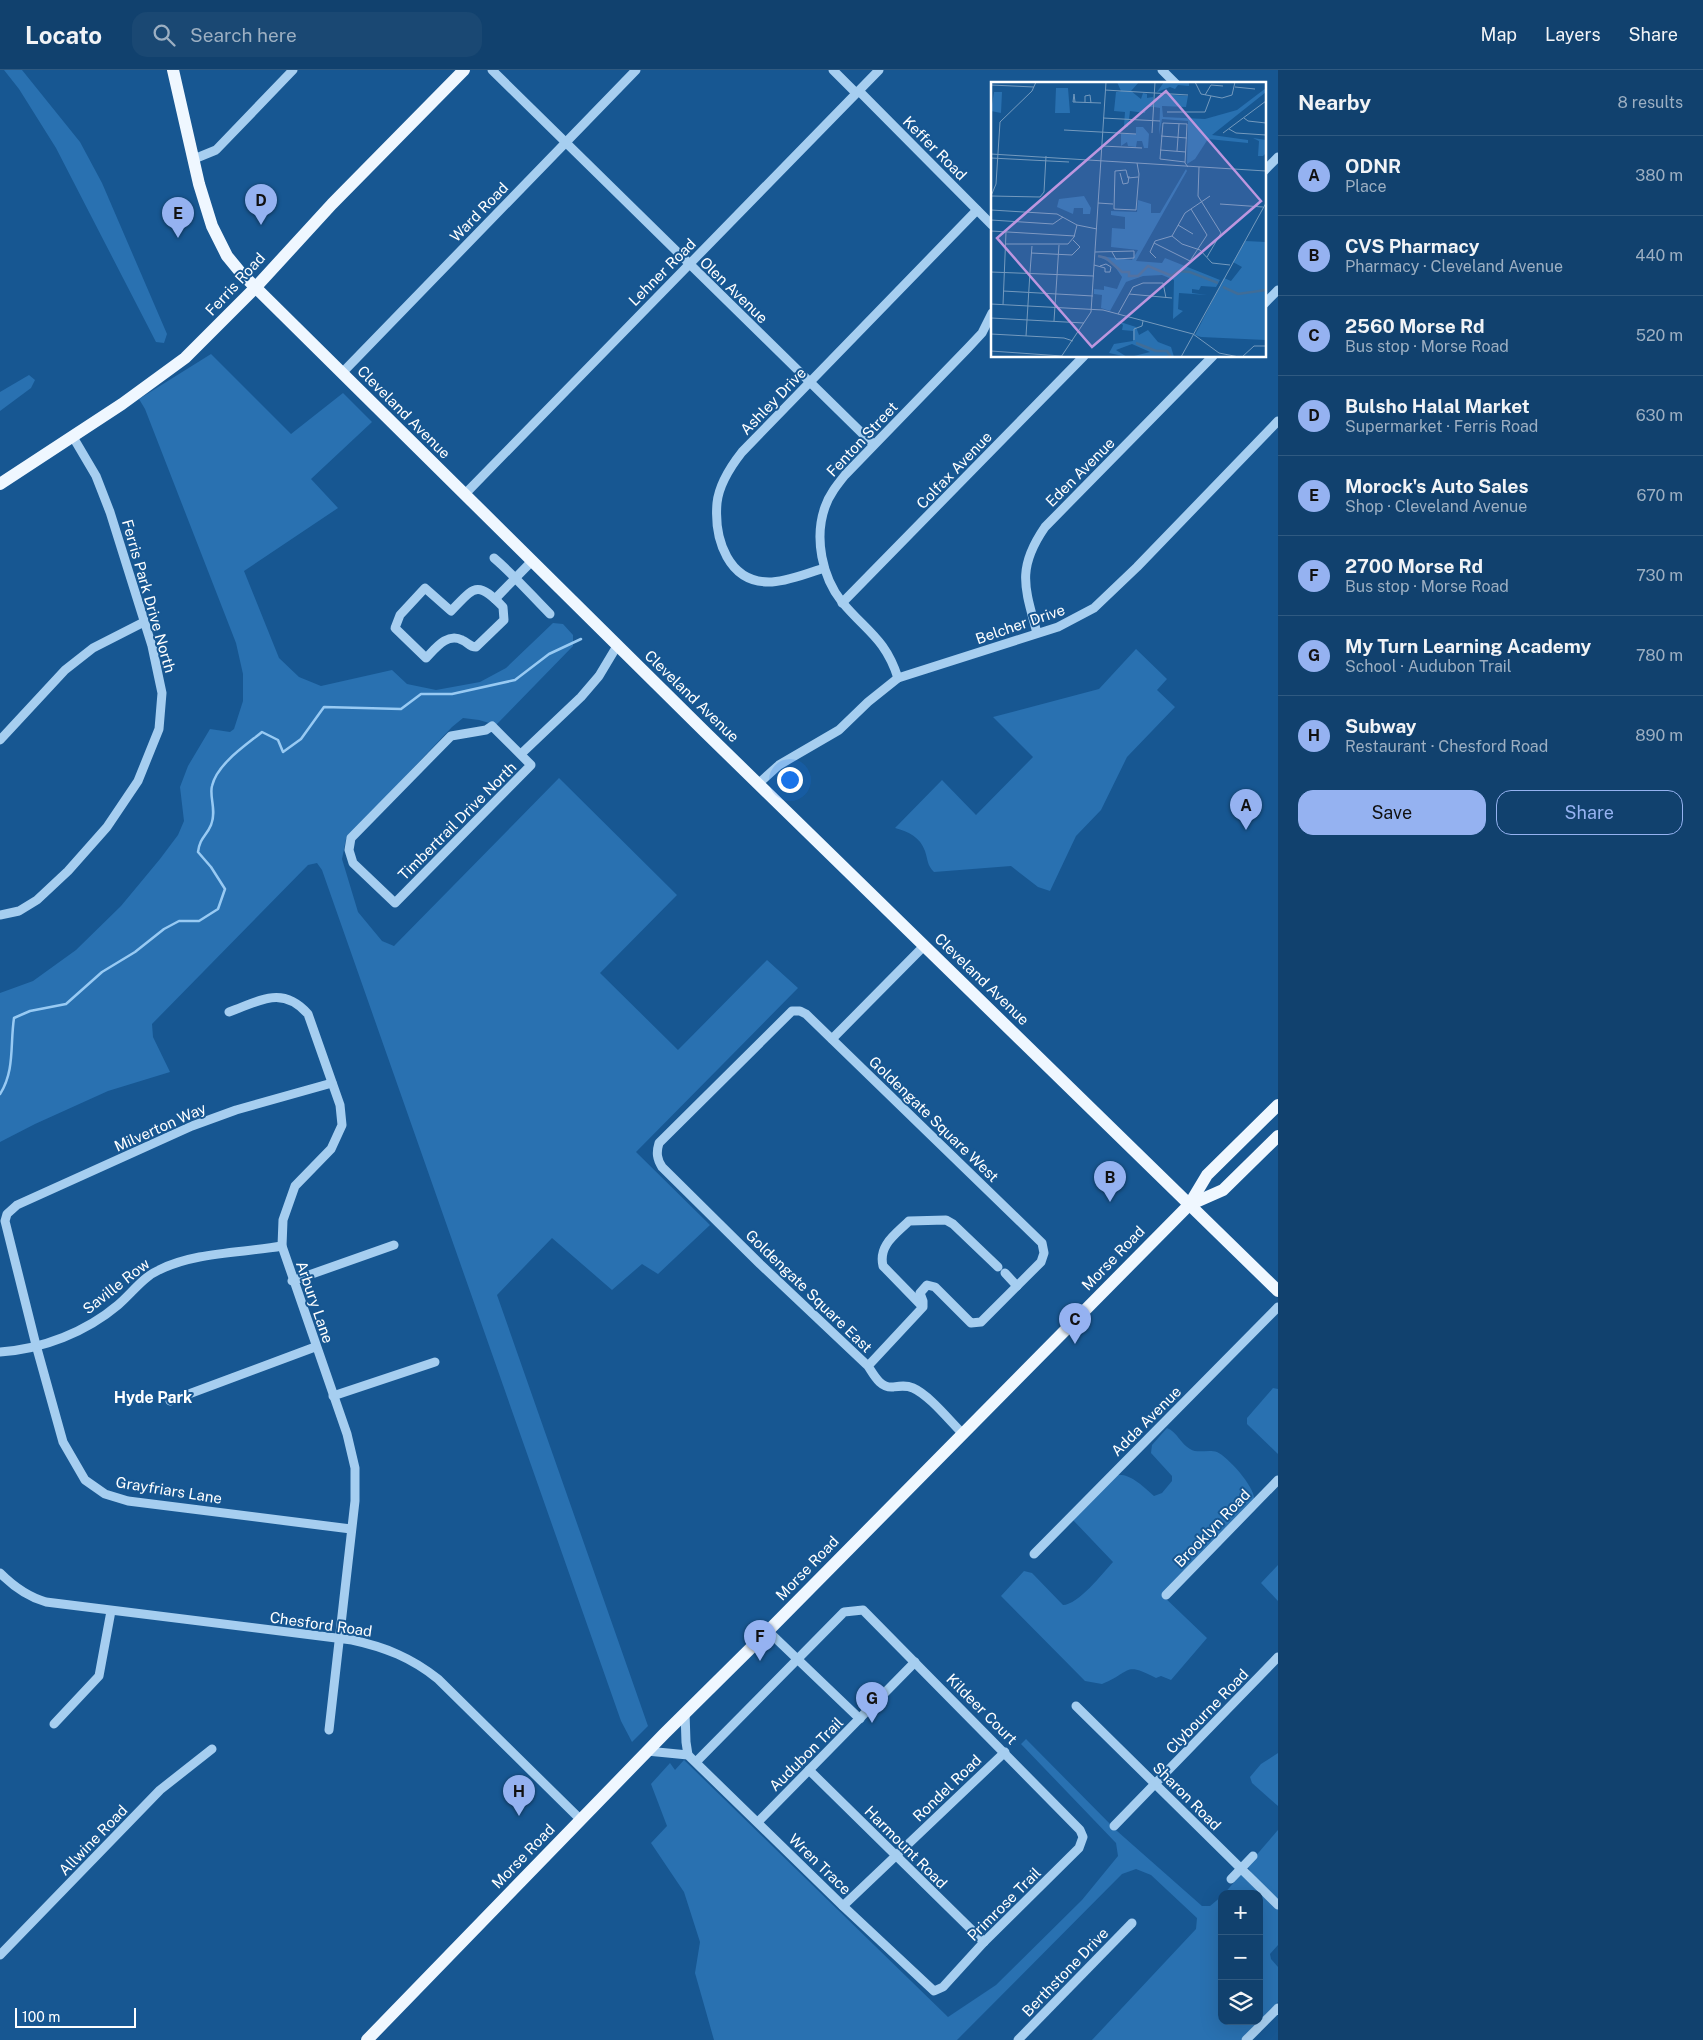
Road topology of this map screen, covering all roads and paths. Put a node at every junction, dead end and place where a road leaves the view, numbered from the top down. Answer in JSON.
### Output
{"nodes":[{"id":1,"x":173,"y":70,"type":"edge"},
{"id":2,"x":294,"y":70,"type":"edge"},
{"id":3,"x":464,"y":70,"type":"edge"},
{"id":4,"x":492,"y":70,"type":"edge"},
{"id":5,"x":636,"y":70,"type":"edge"},
{"id":6,"x":833,"y":70,"type":"edge"},
{"id":7,"x":879,"y":70,"type":"edge"},
{"id":8,"x":1162,"y":70,"type":"edge"},
{"id":9,"x":1174,"y":82,"type":"edge"},
{"id":10,"x":858,"y":92,"type":"junction"},
{"id":11,"x":566,"y":142,"type":"junction"},
{"id":12,"x":1278,"y":157,"type":"edge"},
{"id":13,"x":194,"y":159,"type":"junction"},
{"id":14,"x":1266,"y":168,"type":"edge"},
{"id":15,"x":977,"y":210,"type":"junction"},
{"id":16,"x":991,"y":223,"type":"edge"},
{"id":17,"x":689,"y":264,"type":"junction"},
{"id":18,"x":255,"y":288,"type":"junction"},
{"id":19,"x":1278,"y":290,"type":"edge"},
{"id":20,"x":1266,"y":302,"type":"edge"},
{"id":21,"x":991,"y":315,"type":"edge"},
{"id":22,"x":1082,"y":358,"type":"edge"},
{"id":23,"x":1211,"y":358,"type":"edge"},
{"id":24,"x":342,"y":373,"type":"junction"},
{"id":25,"x":810,"y":382,"type":"junction"},
{"id":26,"x":1278,"y":421,"type":"edge"},
{"id":27,"x":73,"y":437,"type":"junction"},
{"id":28,"x":873,"y":444,"type":"junction"},
{"id":29,"x":0,"y":484,"type":"edge"},
{"id":30,"x":464,"y":494,"type":"junction"},
{"id":31,"x":494,"y":558,"type":"dead end"},
{"id":32,"x":532,"y":561,"type":"junction"},
{"id":33,"x":824,"y":568,"type":"junction"},
{"id":34,"x":516,"y":577,"type":"junction"},
{"id":35,"x":495,"y":599,"type":"junction"},
{"id":36,"x":842,"y":603,"type":"junction"},
{"id":37,"x":550,"y":614,"type":"dead end"},
{"id":38,"x":144,"y":622,"type":"junction"},
{"id":39,"x":1037,"y":633,"type":"junction"},
{"id":40,"x":617,"y":646,"type":"junction"},
{"id":41,"x":898,"y":678,"type":"junction"},
{"id":42,"x":0,"y":740,"type":"edge"},
{"id":43,"x":522,"y":753,"type":"junction"},
{"id":44,"x":758,"y":784,"type":"junction"},
{"id":45,"x":0,"y":915,"type":"edge"},
{"id":46,"x":924,"y":946,"type":"junction"},
{"id":47,"x":229,"y":1012,"type":"dead end"},
{"id":48,"x":832,"y":1039,"type":"junction"},
{"id":49,"x":332,"y":1083,"type":"junction"},
{"id":50,"x":1278,"y":1105,"type":"edge"},
{"id":51,"x":1278,"y":1136,"type":"edge"},
{"id":52,"x":659,"y":1143,"type":"joint"},
{"id":53,"x":1188,"y":1205,"type":"junction"},
{"id":54,"x":7,"y":1214,"type":"joint"},
{"id":55,"x":394,"y":1245,"type":"dead end"},
{"id":56,"x":282,"y":1246,"type":"junction"},
{"id":57,"x":292,"y":1281,"type":"junction"},
{"id":58,"x":1017,"y":1286,"type":"junction"},
{"id":59,"x":1278,"y":1291,"type":"edge"},
{"id":60,"x":1278,"y":1307,"type":"edge"},
{"id":61,"x":923,"y":1308,"type":"junction"},
{"id":62,"x":36,"y":1345,"type":"junction"},
{"id":63,"x":316,"y":1347,"type":"junction"},
{"id":64,"x":0,"y":1352,"type":"edge"},
{"id":65,"x":435,"y":1362,"type":"dead end"},
{"id":66,"x":868,"y":1366,"type":"junction"},
{"id":67,"x":333,"y":1396,"type":"junction"},
{"id":68,"x":170,"y":1401,"type":"dead end"},
{"id":69,"x":962,"y":1434,"type":"junction"},
{"id":70,"x":1278,"y":1480,"type":"edge"},
{"id":71,"x":351,"y":1529,"type":"junction"},
{"id":72,"x":1034,"y":1554,"type":"dead end"},
{"id":73,"x":0,"y":1573,"type":"edge"},
{"id":74,"x":1166,"y":1595,"type":"dead end"},
{"id":75,"x":111,"y":1611,"type":"junction"},
{"id":76,"x":768,"y":1631,"type":"junction"},
{"id":77,"x":338,"y":1638,"type":"junction"},
{"id":78,"x":1278,"y":1657,"type":"edge"},
{"id":79,"x":796,"y":1659,"type":"junction"},
{"id":80,"x":915,"y":1662,"type":"junction"},
{"id":81,"x":1076,"y":1706,"type":"dead end"},
{"id":82,"x":685,"y":1712,"type":"junction"},
{"id":83,"x":860,"y":1719,"type":"junction"},
{"id":84,"x":54,"y":1724,"type":"dead end"},
{"id":85,"x":329,"y":1730,"type":"dead end"},
{"id":86,"x":212,"y":1749,"type":"dead end"},
{"id":87,"x":648,"y":1751,"type":"junction"},
{"id":88,"x":1005,"y":1752,"type":"junction"},
{"id":89,"x":688,"y":1755,"type":"junction"},
{"id":90,"x":696,"y":1762,"type":"junction"},
{"id":91,"x":809,"y":1770,"type":"junction"},
{"id":92,"x":1155,"y":1784,"type":"junction"},
{"id":93,"x":582,"y":1820,"type":"junction"},
{"id":94,"x":758,"y":1822,"type":"junction"},
{"id":95,"x":1114,"y":1826,"type":"dead end"},
{"id":96,"x":1080,"y":1830,"type":"joint"},
{"id":97,"x":895,"y":1856,"type":"junction"},
{"id":98,"x":1253,"y":1856,"type":"dead end"},
{"id":99,"x":1241,"y":1869,"type":"junction"},
{"id":100,"x":1231,"y":1879,"type":"dead end"},
{"id":101,"x":1278,"y":1905,"type":"edge"},
{"id":102,"x":844,"y":1906,"type":"junction"},
{"id":103,"x":1132,"y":1923,"type":"dead end"},
{"id":104,"x":984,"y":1942,"type":"junction"},
{"id":105,"x":0,"y":1955,"type":"edge"},
{"id":106,"x":934,"y":1991,"type":"joint"},
{"id":107,"x":1278,"y":2008,"type":"edge"},
{"id":108,"x":367,"y":2040,"type":"edge"},
{"id":109,"x":1018,"y":2040,"type":"edge"},
{"id":110,"x":1246,"y":2040,"type":"edge"}],
"edges":[{"from":1,"to":13,"type":"main road","name":"Cleveland Avenue"},
{"from":2,"to":13,"type":"street"},
{"from":3,"to":18,"type":"main road","name":"Ferris Road"},
{"from":4,"to":11,"type":"street","name":"Olen Avenue"},
{"from":5,"to":11,"type":"street","name":"Ward Road"},
{"from":6,"to":10,"type":"street","name":"Keffer Road"},
{"from":7,"to":10,"type":"street","name":"Lehner Road"},
{"from":8,"to":9,"type":"street"},
{"from":10,"to":15,"type":"street","name":"Keffer Road"},
{"from":10,"to":17,"type":"street","name":"Lehner Road"},
{"from":11,"to":17,"type":"street","name":"Olen Avenue"},
{"from":11,"to":24,"type":"street","name":"Ward Road"},
{"from":12,"to":14,"type":"street"},
{"from":13,"to":18,"type":"main road","name":"Cleveland Avenue"},
{"from":15,"to":16,"type":"street","name":"Keffer Road"},
{"from":15,"to":25,"type":"street","name":"Ashley Drive"},
{"from":17,"to":25,"type":"street","name":"Olen Avenue"},
{"from":17,"to":30,"type":"street","name":"Lehner Road"},
{"from":18,"to":24,"type":"main road","name":"Cleveland Avenue"},
{"from":18,"to":27,"type":"main road","name":"Ferris Road"},
{"from":19,"to":20,"type":"street"},
{"from":21,"to":28,"type":"street","name":"Fenton Street"},
{"from":22,"to":36,"type":"street","name":"Colfax Avenue"},
{"from":23,"to":39,"type":"street","name":"Eden Avenue"},
{"from":24,"to":30,"type":"main road","name":"Cleveland Avenue"},
{"from":25,"to":28,"type":"street","name":"Olen Avenue"},
{"from":25,"to":33,"type":"street","name":"Ashley Drive"},
{"from":26,"to":39,"type":"street","name":"Belcher Drive"},
{"from":27,"to":29,"type":"main road","name":"Ferris Road"},
{"from":27,"to":38,"type":"street","name":"Ferris Park Drive North"},
{"from":28,"to":33,"type":"street","name":"Fenton Street"},
{"from":30,"to":32,"type":"main road","name":"Cleveland Avenue"},
{"from":31,"to":34,"type":"street"},
{"from":32,"to":34,"type":"street"},
{"from":32,"to":40,"type":"main road","name":"Cleveland Avenue"},
{"from":33,"to":36,"type":"street","name":"Fenton Street"},
{"from":34,"to":35,"type":"street"},
{"from":34,"to":37,"type":"street"},
{"from":35,"to":35,"type":"street"},
{"from":36,"to":41,"type":"street","name":"Fenton Street"},
{"from":38,"to":42,"type":"street"},
{"from":38,"to":45,"type":"street","name":"Ferris Park Drive North"},
{"from":39,"to":41,"type":"street","name":"Belcher Drive"},
{"from":40,"to":43,"type":"street","name":"Timbertrail Drive North"},
{"from":40,"to":44,"type":"main road","name":"Cleveland Avenue"},
{"from":41,"to":44,"type":"street","name":"Belcher Drive"},
{"from":43,"to":43,"type":"street","name":"Timbertrail Drive North"},
{"from":44,"to":46,"type":"main road","name":"Cleveland Avenue"},
{"from":46,"to":48,"type":"street"},
{"from":46,"to":53,"type":"main road","name":"Cleveland Avenue"},
{"from":47,"to":49,"type":"street","name":"Arbury Lane"},
{"from":48,"to":52,"type":"street","name":"Goldengate Square West"},
{"from":48,"to":58,"type":"street","name":"Goldengate Square West"},
{"from":49,"to":54,"type":"street","name":"Milverton Way"},
{"from":49,"to":56,"type":"street","name":"Arbury Lane"},
{"from":50,"to":53,"type":"main road","name":"Morse Road"},
{"from":51,"to":53,"type":"main road","name":"Morse Road"},
{"from":52,"to":66,"type":"street","name":"Goldengate Square East"},
{"from":53,"to":59,"type":"main road","name":"Cleveland Avenue"},
{"from":53,"to":69,"type":"main road","name":"Morse Road"},
{"from":54,"to":62,"type":"street","name":"Grayfriars Lane"},
{"from":55,"to":57,"type":"street"},
{"from":56,"to":57,"type":"street","name":"Arbury Lane"},
{"from":56,"to":62,"type":"street","name":"Saville Row"},
{"from":57,"to":63,"type":"street","name":"Arbury Lane"},
{"from":58,"to":61,"type":"street"},
{"from":58,"to":61,"type":"street"},
{"from":60,"to":72,"type":"street","name":"Adda Avenue"},
{"from":61,"to":66,"type":"street"},
{"from":62,"to":64,"type":"street","name":"Saville Row"},
{"from":62,"to":71,"type":"street","name":"Grayfriars Lane"},
{"from":63,"to":67,"type":"street","name":"Arbury Lane"},
{"from":63,"to":68,"type":"street"},
{"from":65,"to":67,"type":"street"},
{"from":66,"to":69,"type":"street","name":"Goldengate Square East"},
{"from":67,"to":71,"type":"street","name":"Arbury Lane"},
{"from":69,"to":76,"type":"main road","name":"Morse Road"},
{"from":70,"to":74,"type":"street","name":"Brooklyn Road"},
{"from":71,"to":77,"type":"street","name":"Arbury Lane"},
{"from":73,"to":75,"type":"street","name":"Chesford Road"},
{"from":75,"to":77,"type":"street","name":"Chesford Road"},
{"from":75,"to":84,"type":"street"},
{"from":76,"to":79,"type":"street"},
{"from":76,"to":82,"type":"main road","name":"Morse Road"},
{"from":77,"to":85,"type":"street","name":"Arbury Lane"},
{"from":77,"to":93,"type":"street","name":"Chesford Road"},
{"from":78,"to":92,"type":"street","name":"Clybourne Road"},
{"from":79,"to":80,"type":"street","name":"Kildeer Court"},
{"from":79,"to":83,"type":"street"},
{"from":79,"to":90,"type":"street"},
{"from":80,"to":83,"type":"street","name":"Audubon Trail"},
{"from":80,"to":88,"type":"street","name":"Kildeer Court"},
{"from":81,"to":92,"type":"street","name":"Sharon Road"},
{"from":82,"to":87,"type":"main road","name":"Morse Road"},
{"from":82,"to":89,"type":"street"},
{"from":83,"to":91,"type":"street","name":"Audubon Trail"},
{"from":86,"to":105,"type":"street","name":"Allwine Road"},
{"from":87,"to":89,"type":"street"},
{"from":87,"to":93,"type":"main road","name":"Morse Road"},
{"from":88,"to":96,"type":"street","name":"Kildeer Court"},
{"from":88,"to":97,"type":"street","name":"Rondel Road"},
{"from":89,"to":90,"type":"street","name":"Wren Trace"},
{"from":90,"to":94,"type":"street","name":"Wren Trace"},
{"from":91,"to":94,"type":"street","name":"Audubon Trail"},
{"from":91,"to":97,"type":"street","name":"Harmount Road"},
{"from":92,"to":95,"type":"street","name":"Clybourne Road"},
{"from":92,"to":99,"type":"street","name":"Sharon Road"},
{"from":93,"to":108,"type":"main road","name":"Morse Road"},
{"from":94,"to":102,"type":"street","name":"Wren Trace"},
{"from":96,"to":104,"type":"street","name":"Primrose Trail"},
{"from":97,"to":102,"type":"street","name":"Rondel Road"},
{"from":97,"to":104,"type":"street","name":"Harmount Road"},
{"from":98,"to":99,"type":"street"},
{"from":99,"to":100,"type":"street"},
{"from":99,"to":101,"type":"street","name":"Sharon Road"},
{"from":102,"to":106,"type":"street","name":"Wren Trace"},
{"from":103,"to":109,"type":"street","name":"Berthstone Drive"},
{"from":104,"to":106,"type":"street","name":"Primrose Trail"},
{"from":107,"to":110,"type":"street"}]}
